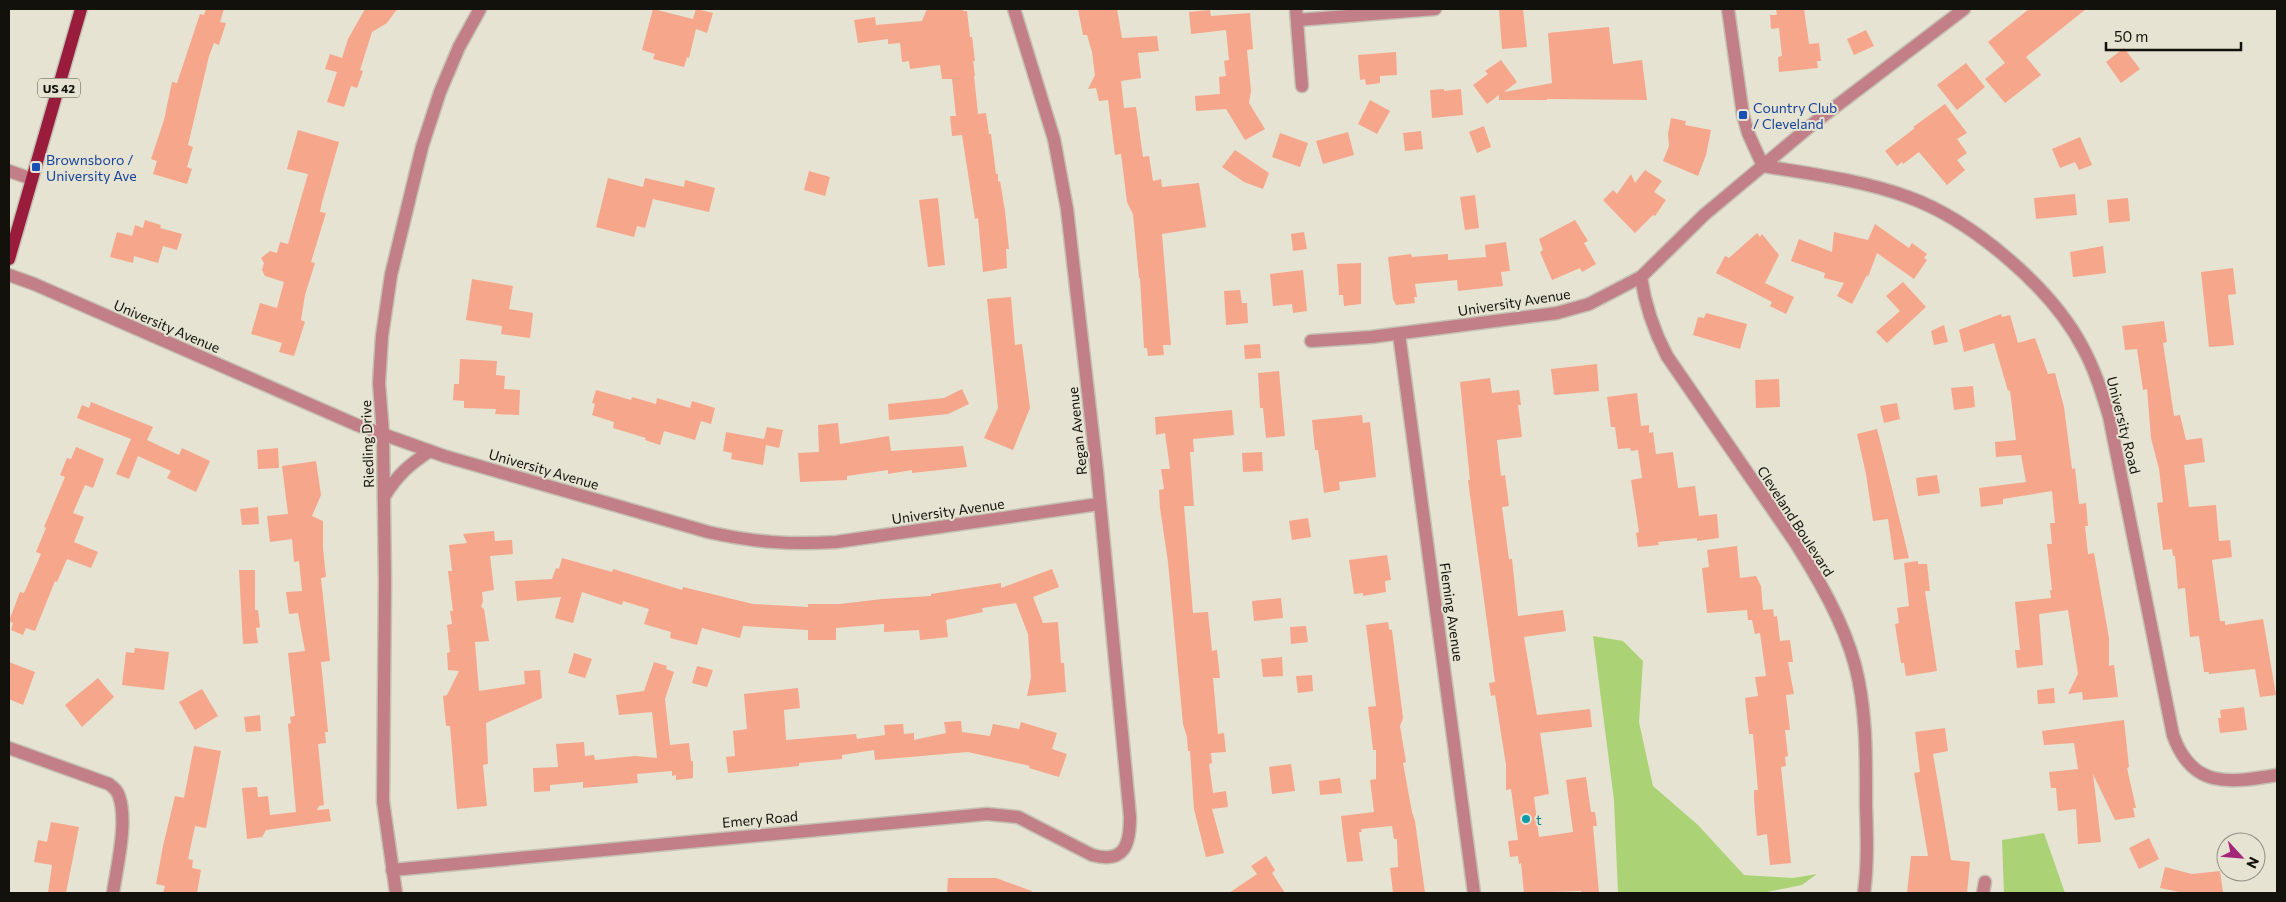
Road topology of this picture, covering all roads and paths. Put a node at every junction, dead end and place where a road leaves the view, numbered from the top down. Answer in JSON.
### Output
{"nodes":[{"id":1,"x":81,"y":9,"type":"edge"},
{"id":2,"x":480,"y":9,"type":"edge"},
{"id":3,"x":1014,"y":9,"type":"edge"},
{"id":4,"x":1435,"y":9,"type":"edge"},
{"id":5,"x":1728,"y":9,"type":"edge"},
{"id":6,"x":1964,"y":9,"type":"edge"},
{"id":7,"x":1297,"y":15,"type":"edge"},
{"id":8,"x":1302,"y":86,"type":"dead end"},
{"id":9,"x":1763,"y":166,"type":"junction"},
{"id":10,"x":9,"y":171,"type":"edge"},
{"id":11,"x":32,"y":179,"type":"junction"},
{"id":12,"x":9,"y":260,"type":"edge"},
{"id":13,"x":9,"y":275,"type":"edge"},
{"id":14,"x":1640,"y":277,"type":"junction"},
{"id":15,"x":1399,"y":334,"type":"junction"},
{"id":16,"x":1311,"y":341,"type":"dead end"},
{"id":17,"x":383,"y":434,"type":"junction"},
{"id":18,"x":430,"y":451,"type":"junction"},
{"id":19,"x":384,"y":496,"type":"junction"},
{"id":20,"x":1100,"y":504,"type":"junction"},
{"id":21,"x":9,"y":751,"type":"edge"},
{"id":22,"x":2277,"y":775,"type":"edge"},
{"id":23,"x":1120,"y":854,"type":"joint"},
{"id":24,"x":392,"y":870,"type":"junction"},
{"id":25,"x":113,"y":893,"type":"edge"},
{"id":26,"x":396,"y":893,"type":"edge"},
{"id":27,"x":1474,"y":893,"type":"edge"},
{"id":28,"x":1864,"y":893,"type":"edge"}],
"edges":[{"from":1,"to":11,"type":"main road","number":"US 42"},
{"from":2,"to":17,"type":"street","name":"Riedling Drive"},
{"from":3,"to":20,"type":"street","name":"Regan Avenue"},
{"from":4,"to":7,"type":"street"},
{"from":5,"to":9,"type":"street"},
{"from":6,"to":9,"type":"street","name":"University Avenue"},
{"from":7,"to":8,"type":"street"},
{"from":9,"to":14,"type":"street","name":"University Avenue"},
{"from":9,"to":22,"type":"street","name":"University Road"},
{"from":10,"to":11,"type":"street"},
{"from":11,"to":12,"type":"main road","number":"US 42"},
{"from":13,"to":17,"type":"street","name":"University Avenue"},
{"from":14,"to":15,"type":"street","name":"University Avenue"},
{"from":14,"to":28,"type":"street","name":"Cleveland Boulevard"},
{"from":15,"to":16,"type":"street","name":"University Avenue"},
{"from":15,"to":27,"type":"street","name":"Fleming Avenue"},
{"from":17,"to":18,"type":"street","name":"University Avenue"},
{"from":17,"to":19,"type":"street","name":"Riedling Drive"},
{"from":18,"to":19,"type":"street"},
{"from":18,"to":20,"type":"street","name":"University Avenue"},
{"from":19,"to":24,"type":"street","name":"Riedling Drive"},
{"from":20,"to":23,"type":"street","name":"Regan Avenue"},
{"from":21,"to":25,"type":"street"},
{"from":23,"to":24,"type":"street","name":"Emery Road"},
{"from":24,"to":26,"type":"street","name":"Riedling Drive"}]}
